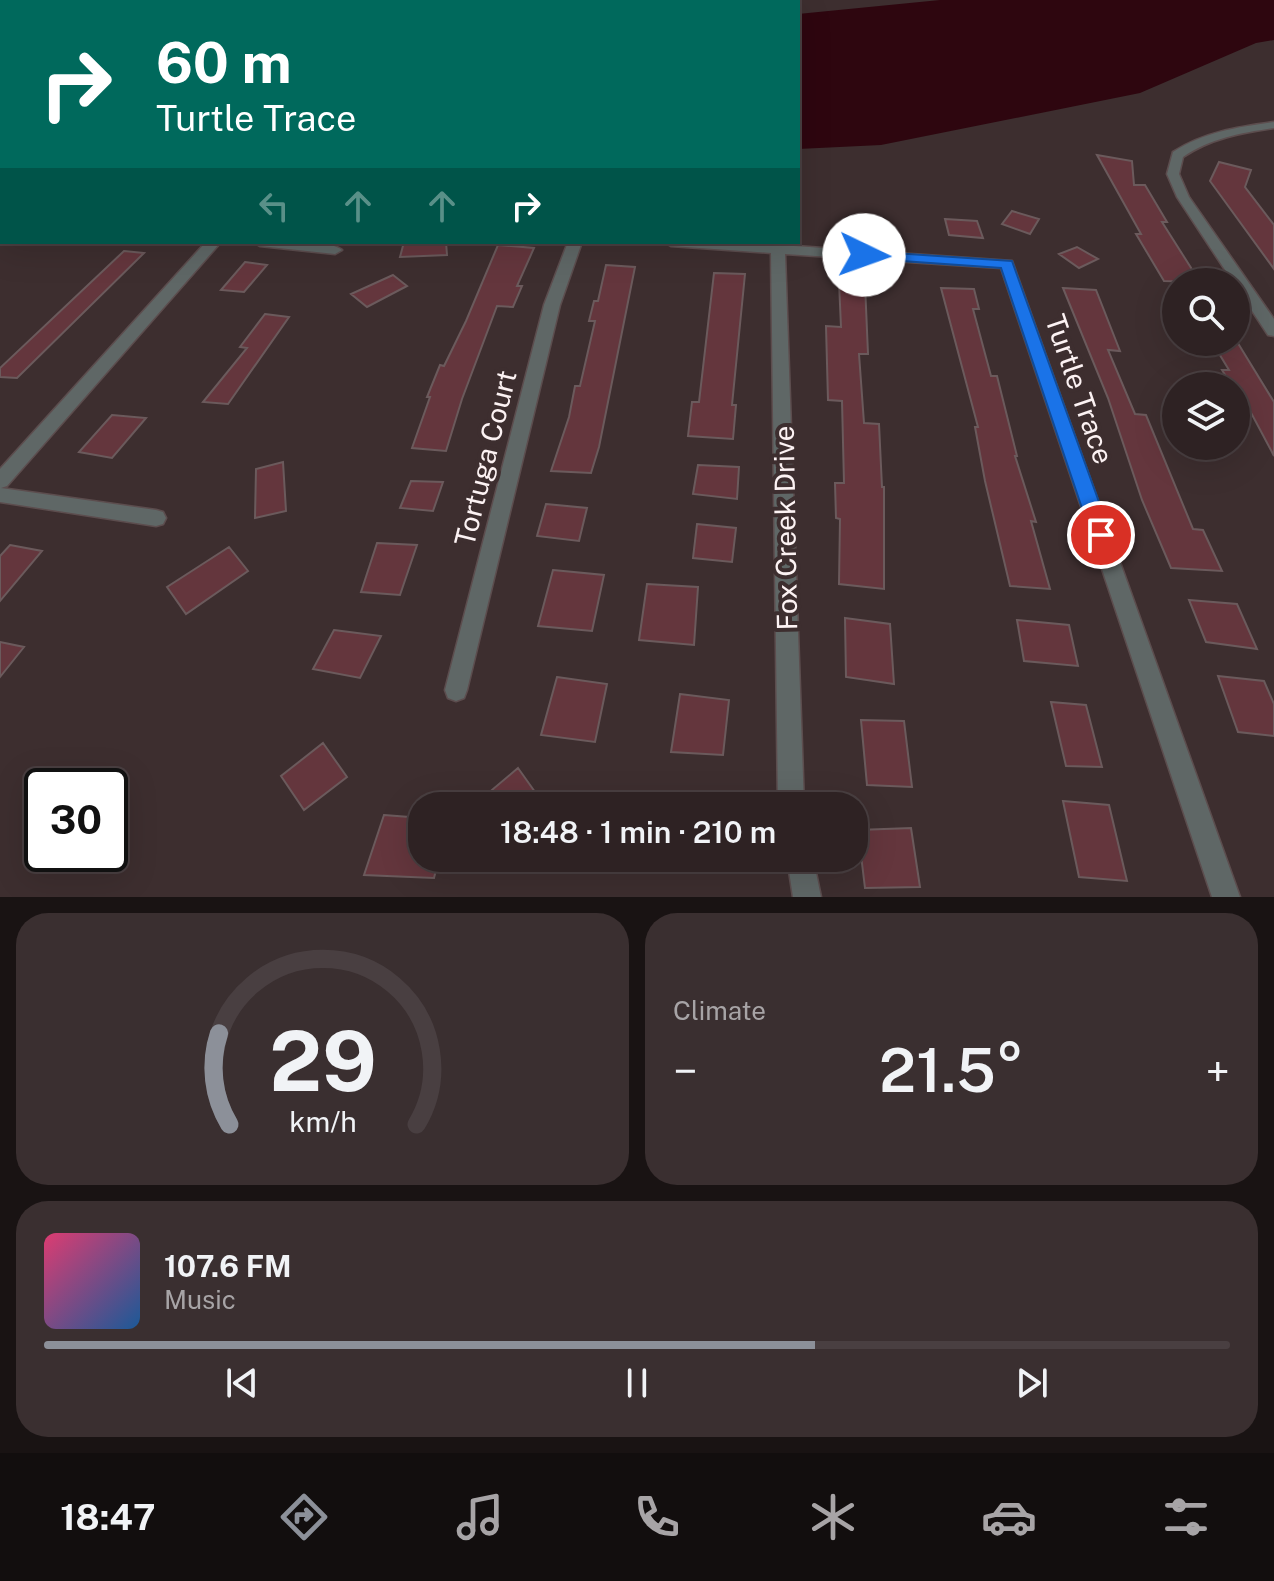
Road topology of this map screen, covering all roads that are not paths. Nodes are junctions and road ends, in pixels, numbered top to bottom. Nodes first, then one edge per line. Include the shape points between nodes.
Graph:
1 (1274, 125) edge
2 (212, 244) edge
3 (279, 244) edge
4 (574, 244) edge
5 (698, 244) edge
6 (335, 250) dead end
7 (778, 250) junction
8 (1274, 331) edge
9 (0, 481) edge
10 (0, 495) edge
11 (156, 518) dead end
12 (456, 690) dead end
13 (791, 792) edge
14 (803, 872) edge
15 (807, 897) edge
16 (1226, 897) edge

1 - 8 street via 1194,142 1177,155 1173,174 1183,197
2 - 9 street
3 - 6 street
4 - 12 street, Tortuga Court via 552,305
5 - 7 street, Turtle Trace
7 - 13 street, Fox Creek Drive
7 - 16 street, Turtle Trace via 1007,264
10 - 11 street
14 - 15 street

